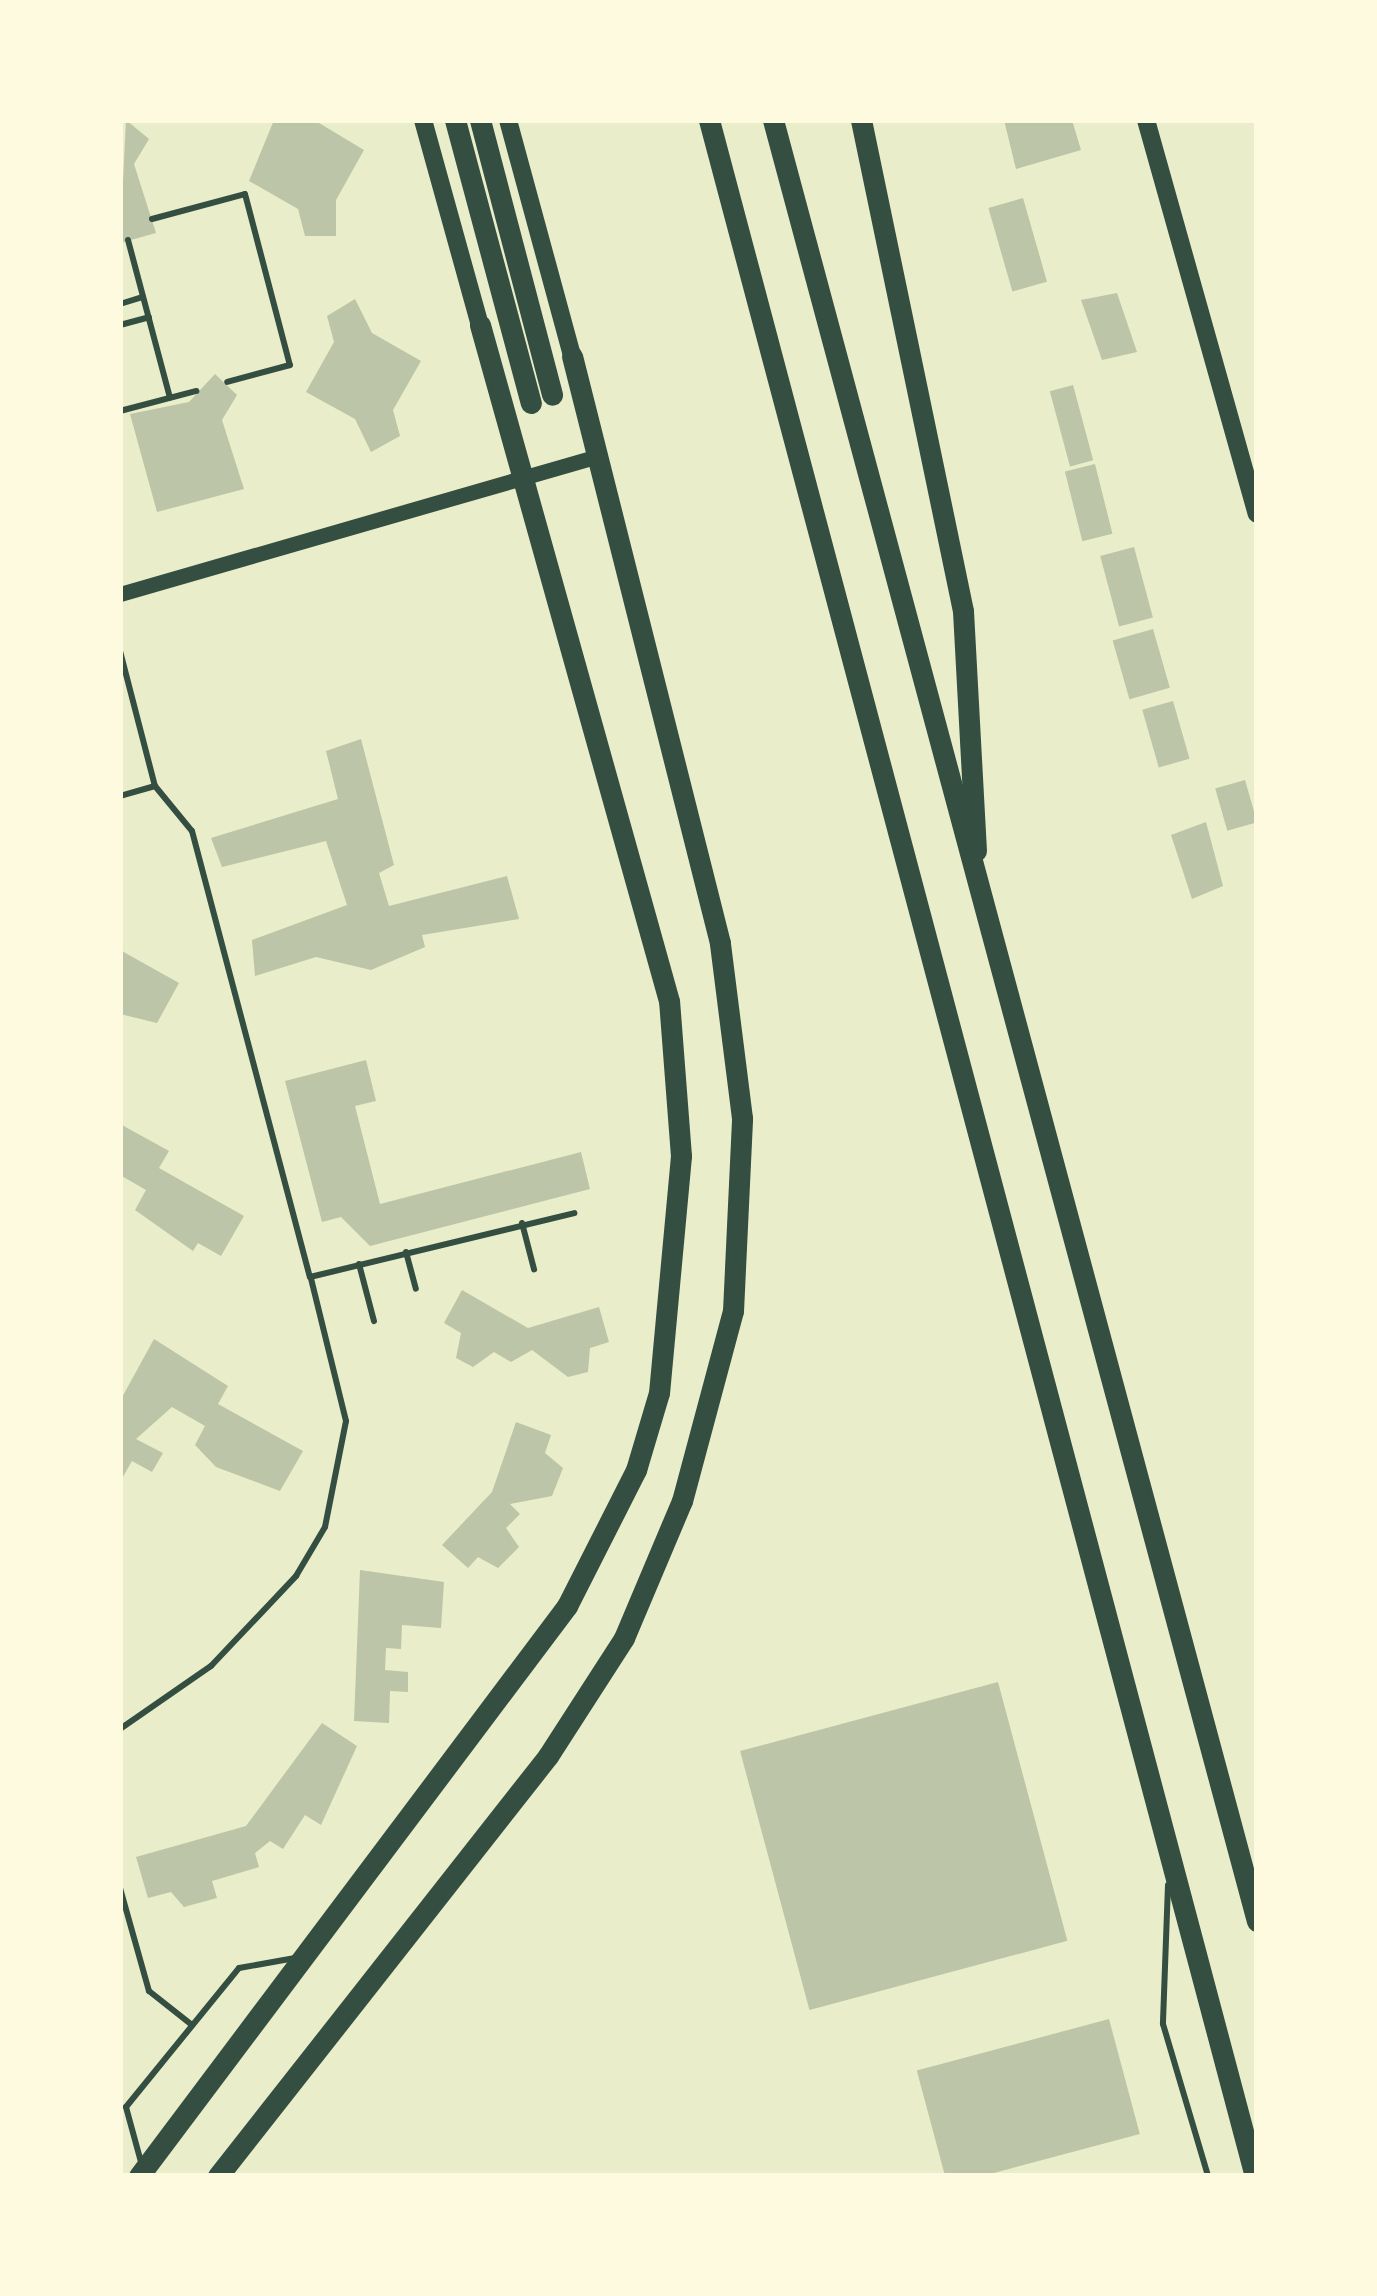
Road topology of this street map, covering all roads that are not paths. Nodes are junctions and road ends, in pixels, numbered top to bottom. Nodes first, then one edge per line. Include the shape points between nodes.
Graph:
1 (423, 120) edge
2 (455, 120) edge
3 (480, 120) edge
4 (508, 120) edge
5 (709, 120) edge
6 (773, 120) edge
7 (860, 120) edge
8 (1146, 120) edge
9 (152, 218) dead end
10 (128, 241) dead end
11 (143, 297) junction
12 (120, 304) edge
13 (149, 317) junction
14 (120, 325) edge
15 (480, 325) joint
16 (572, 356) joint
17 (227, 382) dead end
18 (196, 391) dead end
19 (170, 398) junction
20 (120, 411) edge
21 (596, 457) junction
22 (518, 479) junction
23 (1257, 514) edge
24 (120, 594) edge
25 (120, 651) edge
26 (155, 786) junction
27 (120, 796) edge
28 (978, 894) junction
29 (574, 1213) dead end
30 (522, 1222) junction
31 (406, 1252) junction
32 (359, 1264) junction
33 (534, 1269) dead end
34 (310, 1276) junction
35 (416, 1289) dead end
36 (374, 1322) dead end
37 (120, 1729) edge
38 (1170, 1852) junction
39 (120, 1888) edge
40 (1257, 1921) edge
41 (312, 1954) junction
42 (192, 2025) junction
43 (141, 2173) edge
44 (218, 2176) edge
45 (1208, 2176) edge
46 (1255, 2176) edge

1 - 15 main road
2 - 3 highway via 542,399
4 - 16 main road
5 - 38 highway
6 - 28 highway
7 - 28 highway via 962,611
8 - 23 main road
9 - 17 lane via 244,194 290,365
10 - 11 lane
11 - 12 lane
11 - 13 lane
13 - 14 lane
13 - 19 lane
15 - 22 highway
16 - 21 highway
18 - 19 lane
19 - 20 lane
21 - 22 street
21 - 44 highway via 720,943 742,1118 733,1311 682,1501 624,1638 548,1756
22 - 24 street
22 - 41 highway via 668,1001 681,1156 675,1280 636,1470 567,1606
25 - 26 lane
26 - 27 lane
26 - 34 lane via 192,831
28 - 40 highway
29 - 30 lane
30 - 31 lane
30 - 33 lane
31 - 32 lane
31 - 35 lane
32 - 34 lane
32 - 36 lane
34 - 37 lane via 346,1421 325,1527 296,1576 211,1666
38 - 45 lane via 1163,2024
38 - 46 highway
39 - 42 lane via 148,1991
41 - 42 lane via 239,1968
41 - 43 highway
42 - 43 lane via 126,2107

